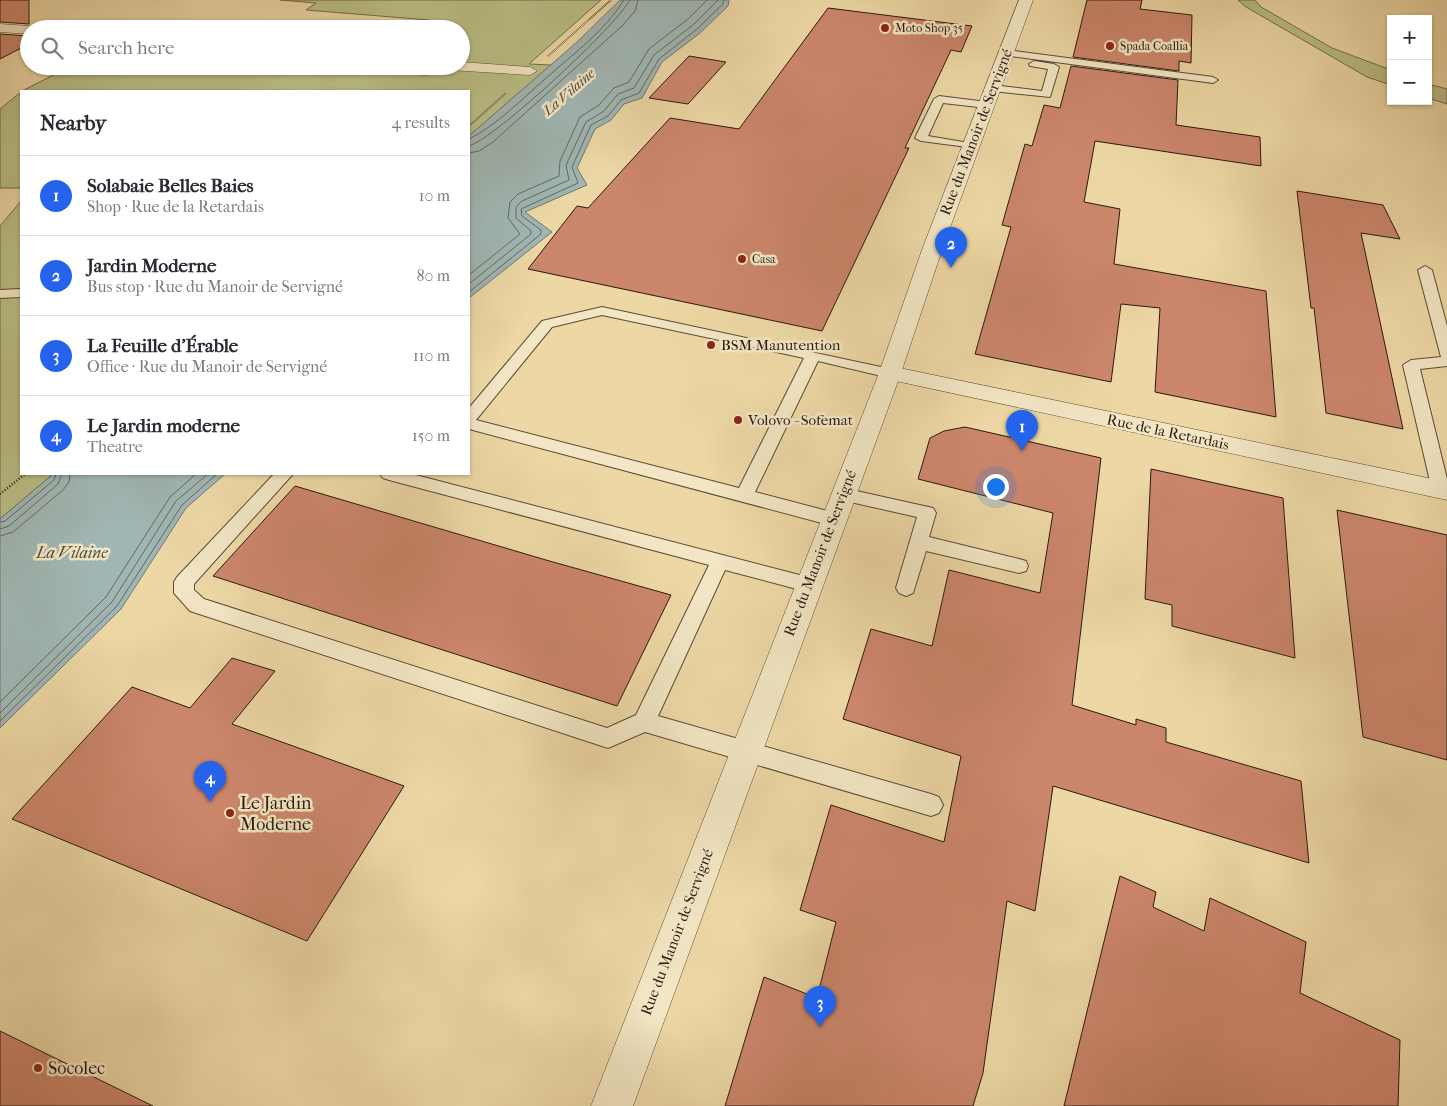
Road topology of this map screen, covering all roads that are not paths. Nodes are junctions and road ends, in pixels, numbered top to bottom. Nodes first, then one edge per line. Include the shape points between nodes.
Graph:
1 (1026, 0) edge
2 (0, 28) edge
3 (20, 29) edge
4 (1005, 57) junction
5 (470, 67) edge
6 (530, 71) road end
7 (1213, 80) dead end
8 (993, 88) junction
9 (987, 105) junction
10 (971, 146) junction
11 (1425, 270) dead end
12 (20, 293) edge
13 (0, 294) edge
14 (1447, 354) edge
15 (813, 355) junction
16 (1447, 361) edge
17 (890, 373) junction
18 (470, 417) edge
19 (470, 424) edge
20 (283, 475) edge
21 (393, 475) edge
22 (1444, 490) edge
23 (744, 496) junction
24 (838, 507) junction
25 (919, 542) junction
26 (720, 561) junction
27 (1019, 566) dead end
28 (808, 584) junction
29 (906, 588) dead end
30 (644, 722) junction
31 (746, 751) junction
32 (931, 805) dead end
33 (612, 1106) edge

1 - 4 street, Rue du Manoir de Servigné
2 - 3 street
4 - 7 lane
4 - 8 street, Rue du Manoir de Servigné
4 - 8 lane via 1054,67 1046,95
5 - 6 street
8 - 9 street, Rue du Manoir de Servigné
9 - 10 street, Rue du Manoir de Servigné
9 - 10 lane via 939,99 921,138
10 - 17 street, Rue du Manoir de Servigné
11 - 14 lane
12 - 13 lane
15 - 17 lane
15 - 18 lane via 602,311 546,324
15 - 23 lane
16 - 22 lane via 1411,364
17 - 22 street, Rue de la Retardais
17 - 24 street, Rue du Manoir de Servigné
19 - 23 lane
20 - 30 lane via 184,582 184,593 197,605 608,738
21 - 26 lane
23 - 24 lane via 807,514
24 - 25 lane via 927,513
24 - 28 street, Rue du Manoir de Servigné
25 - 27 lane
25 - 29 lane
26 - 28 lane
26 - 30 lane
28 - 31 street, Rue du Manoir de Servigné
30 - 31 lane
31 - 32 lane
31 - 33 street, Rue du Manoir de Servigné

